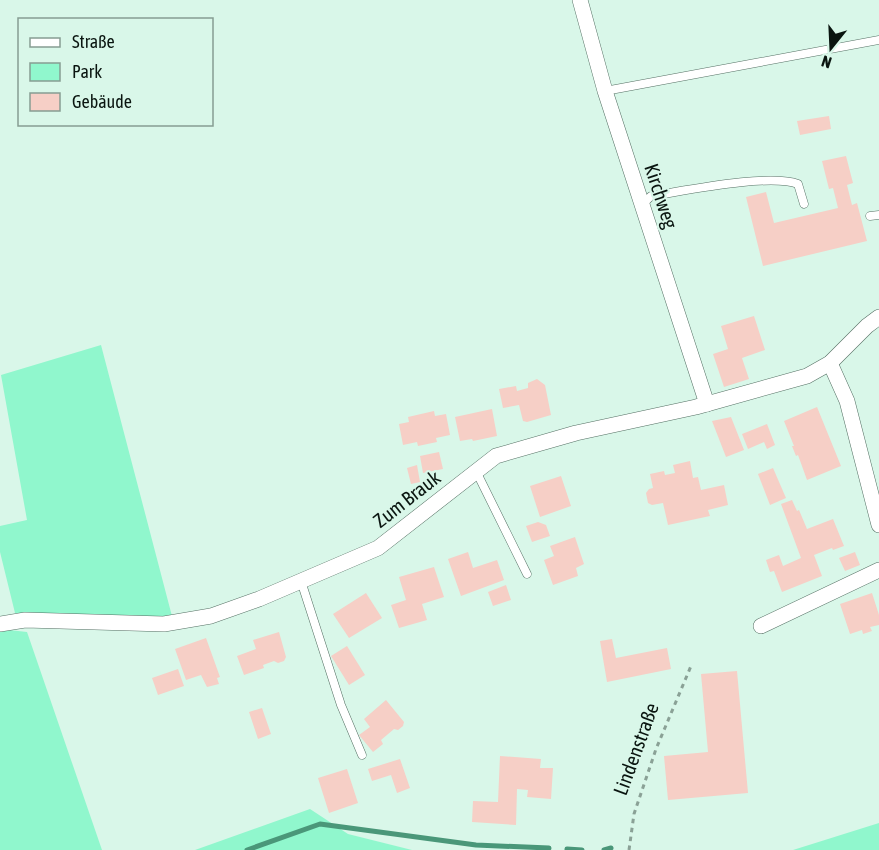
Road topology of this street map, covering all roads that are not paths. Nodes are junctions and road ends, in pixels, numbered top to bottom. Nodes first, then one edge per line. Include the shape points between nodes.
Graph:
1 (580, 0) edge
2 (879, 40) edge
3 (605, 91) junction
4 (804, 204) dead end
5 (642, 205) junction
6 (879, 317) edge
7 (830, 363) junction
8 (707, 404) junction
9 (476, 471) junction
10 (879, 525) edge
11 (879, 570) edge
12 (527, 574) dead end
13 (301, 581) junction
14 (0, 624) edge
15 (761, 626) dead end
16 (362, 755) dead end

1 - 3 street, Kirchweg
2 - 3 lane
3 - 5 street, Kirchweg
4 - 5 lane via 798,184 764,181 651,196
5 - 8 street, Kirchweg
6 - 7 street, Zum Brauk
7 - 8 street, Zum Brauk via 807,376
7 - 10 street via 847,401
8 - 9 street, Zum Brauk via 576,433 496,456
9 - 12 lane
9 - 13 street, Zum Brauk via 378,548
11 - 15 street
13 - 14 street, Zum Brauk via 211,616 164,624 25,620
13 - 16 lane via 341,705

